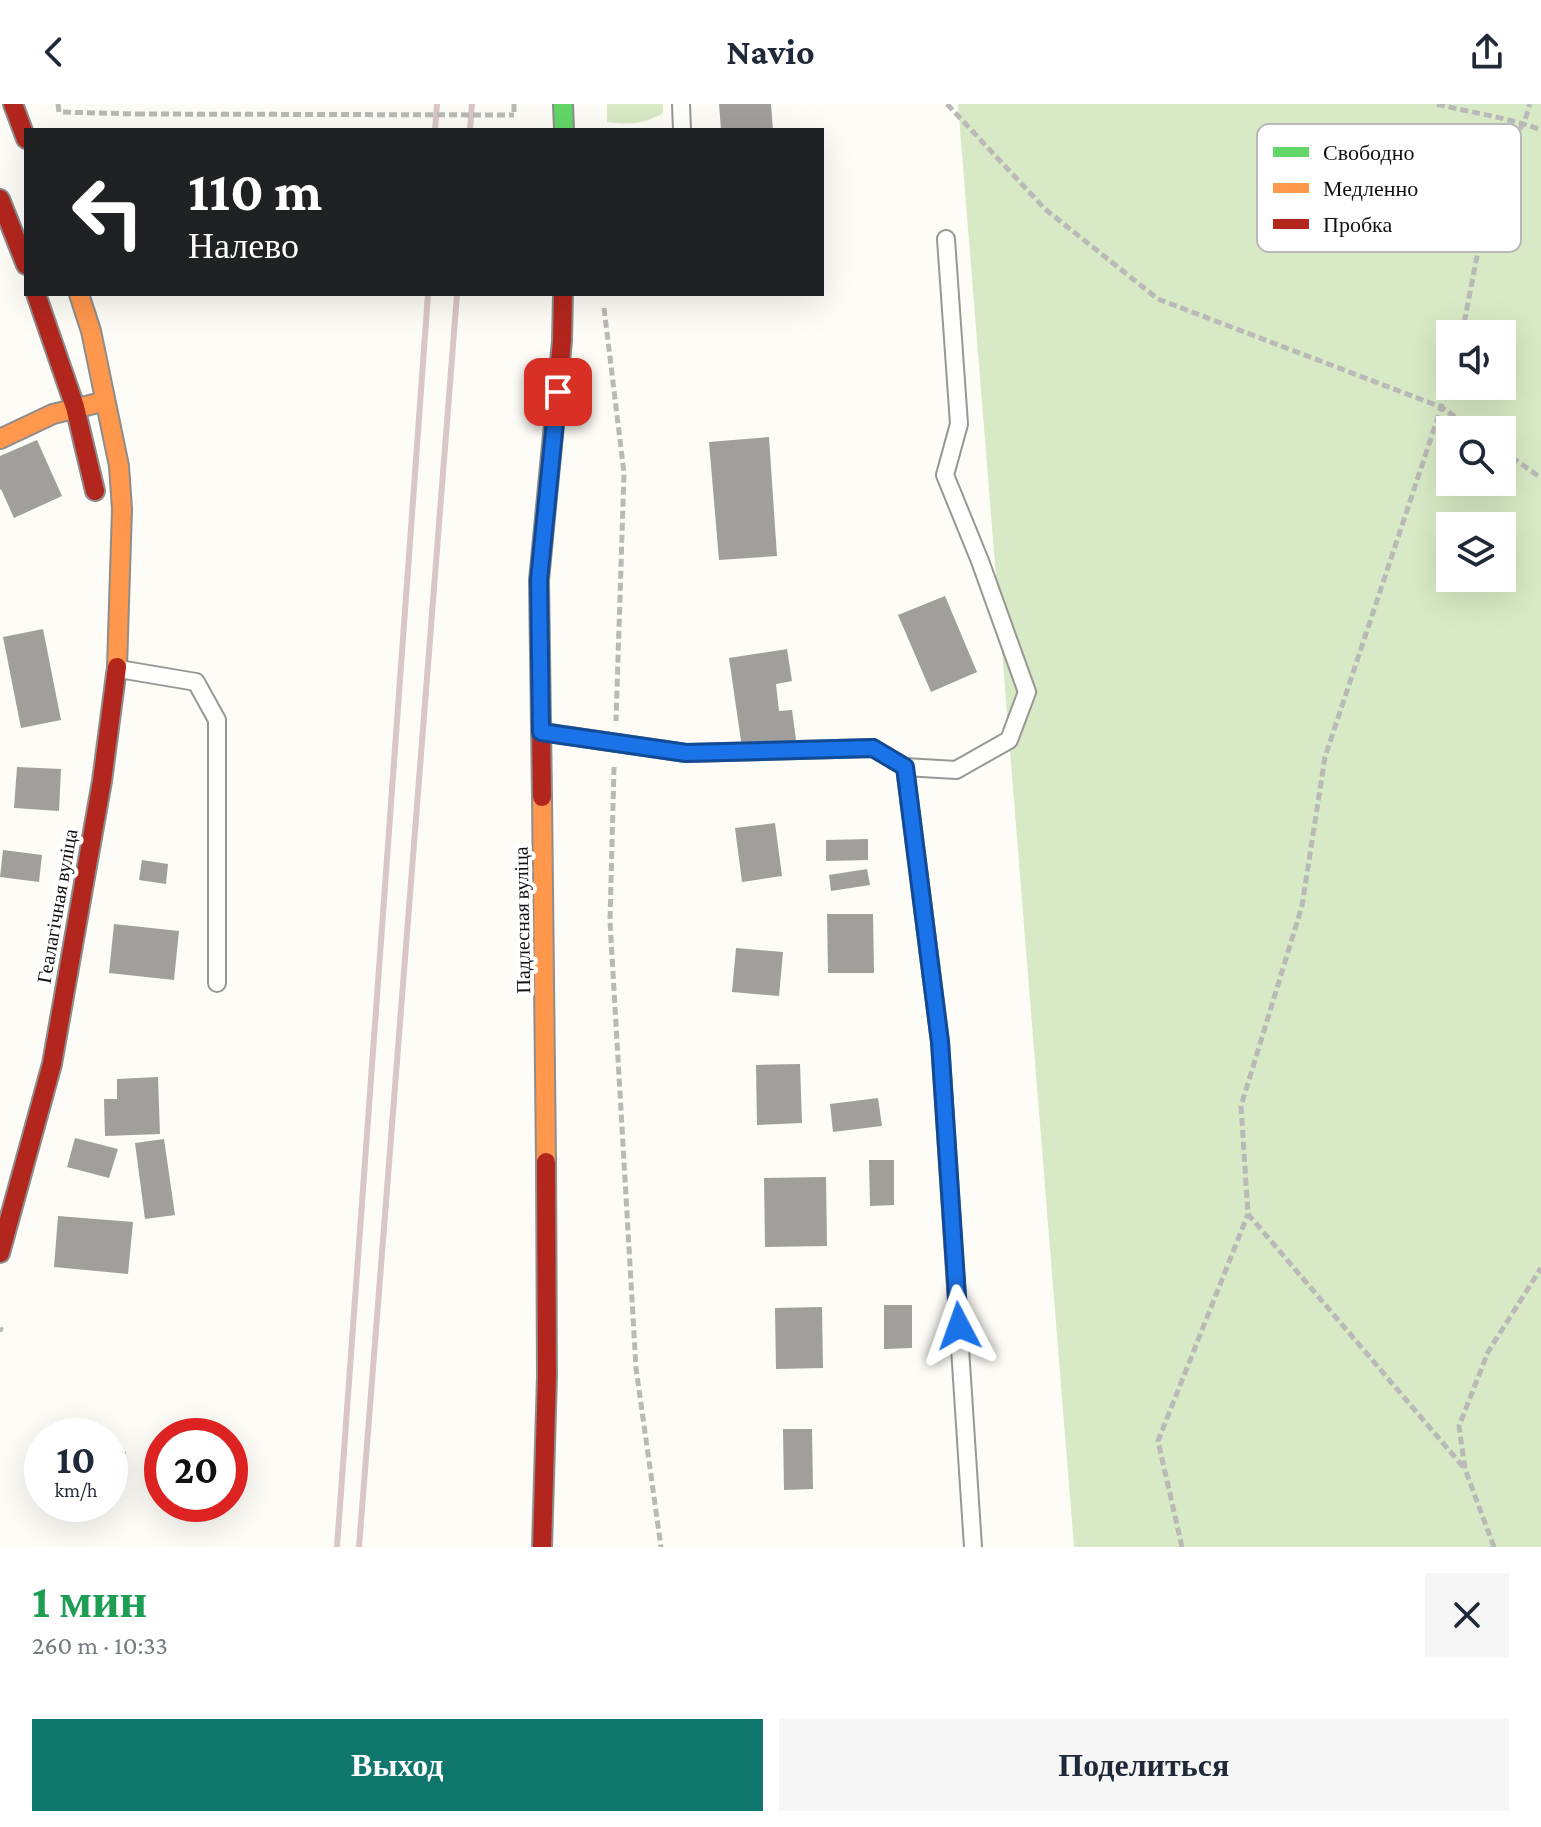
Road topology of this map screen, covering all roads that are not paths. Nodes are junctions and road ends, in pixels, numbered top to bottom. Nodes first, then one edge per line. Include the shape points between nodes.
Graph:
1 (13, 104) edge
2 (563, 104) edge
3 (681, 104) edge
4 (564, 128) edge
5 (682, 128) edge
6 (24, 134) edge
7 (0, 199) edge
8 (946, 239) dead end
9 (24, 260) edge
10 (37, 296) edge
11 (80, 296) edge
12 (563, 296) edge
13 (107, 401) junction
14 (75, 407) junction
15 (0, 439) edge
16 (120, 561) junction
17 (117, 669) junction
18 (541, 732) junction
19 (905, 767) junction
20 (217, 983) dead end
21 (0, 1253) edge
22 (542, 1547) edge
23 (973, 1547) edge

1 - 6 street
2 - 4 street
3 - 5 lane
7 - 9 street
8 - 19 lane via 959,424 945,475 1027,692 1009,740 956,770
10 - 14 street, Геалагічная вуліца
11 - 13 street, Геалагічная вуліца
12 - 18 street, Падлесная вуліца via 539,580
13 - 14 street
13 - 16 street, Геалагічная вуліца via 119,466
14 - 15 street
14 - 16 street, Геалагічная вуліца via 102,517
16 - 17 street, Геалагічная вуліца
17 - 20 lane via 196,682 217,720
17 - 21 street, Геалагічная вуліца via 52,1064
18 - 19 lane via 686,753 873,748
18 - 22 street, Падлесная вуліца via 547,1361
19 - 23 lane via 940,1042

